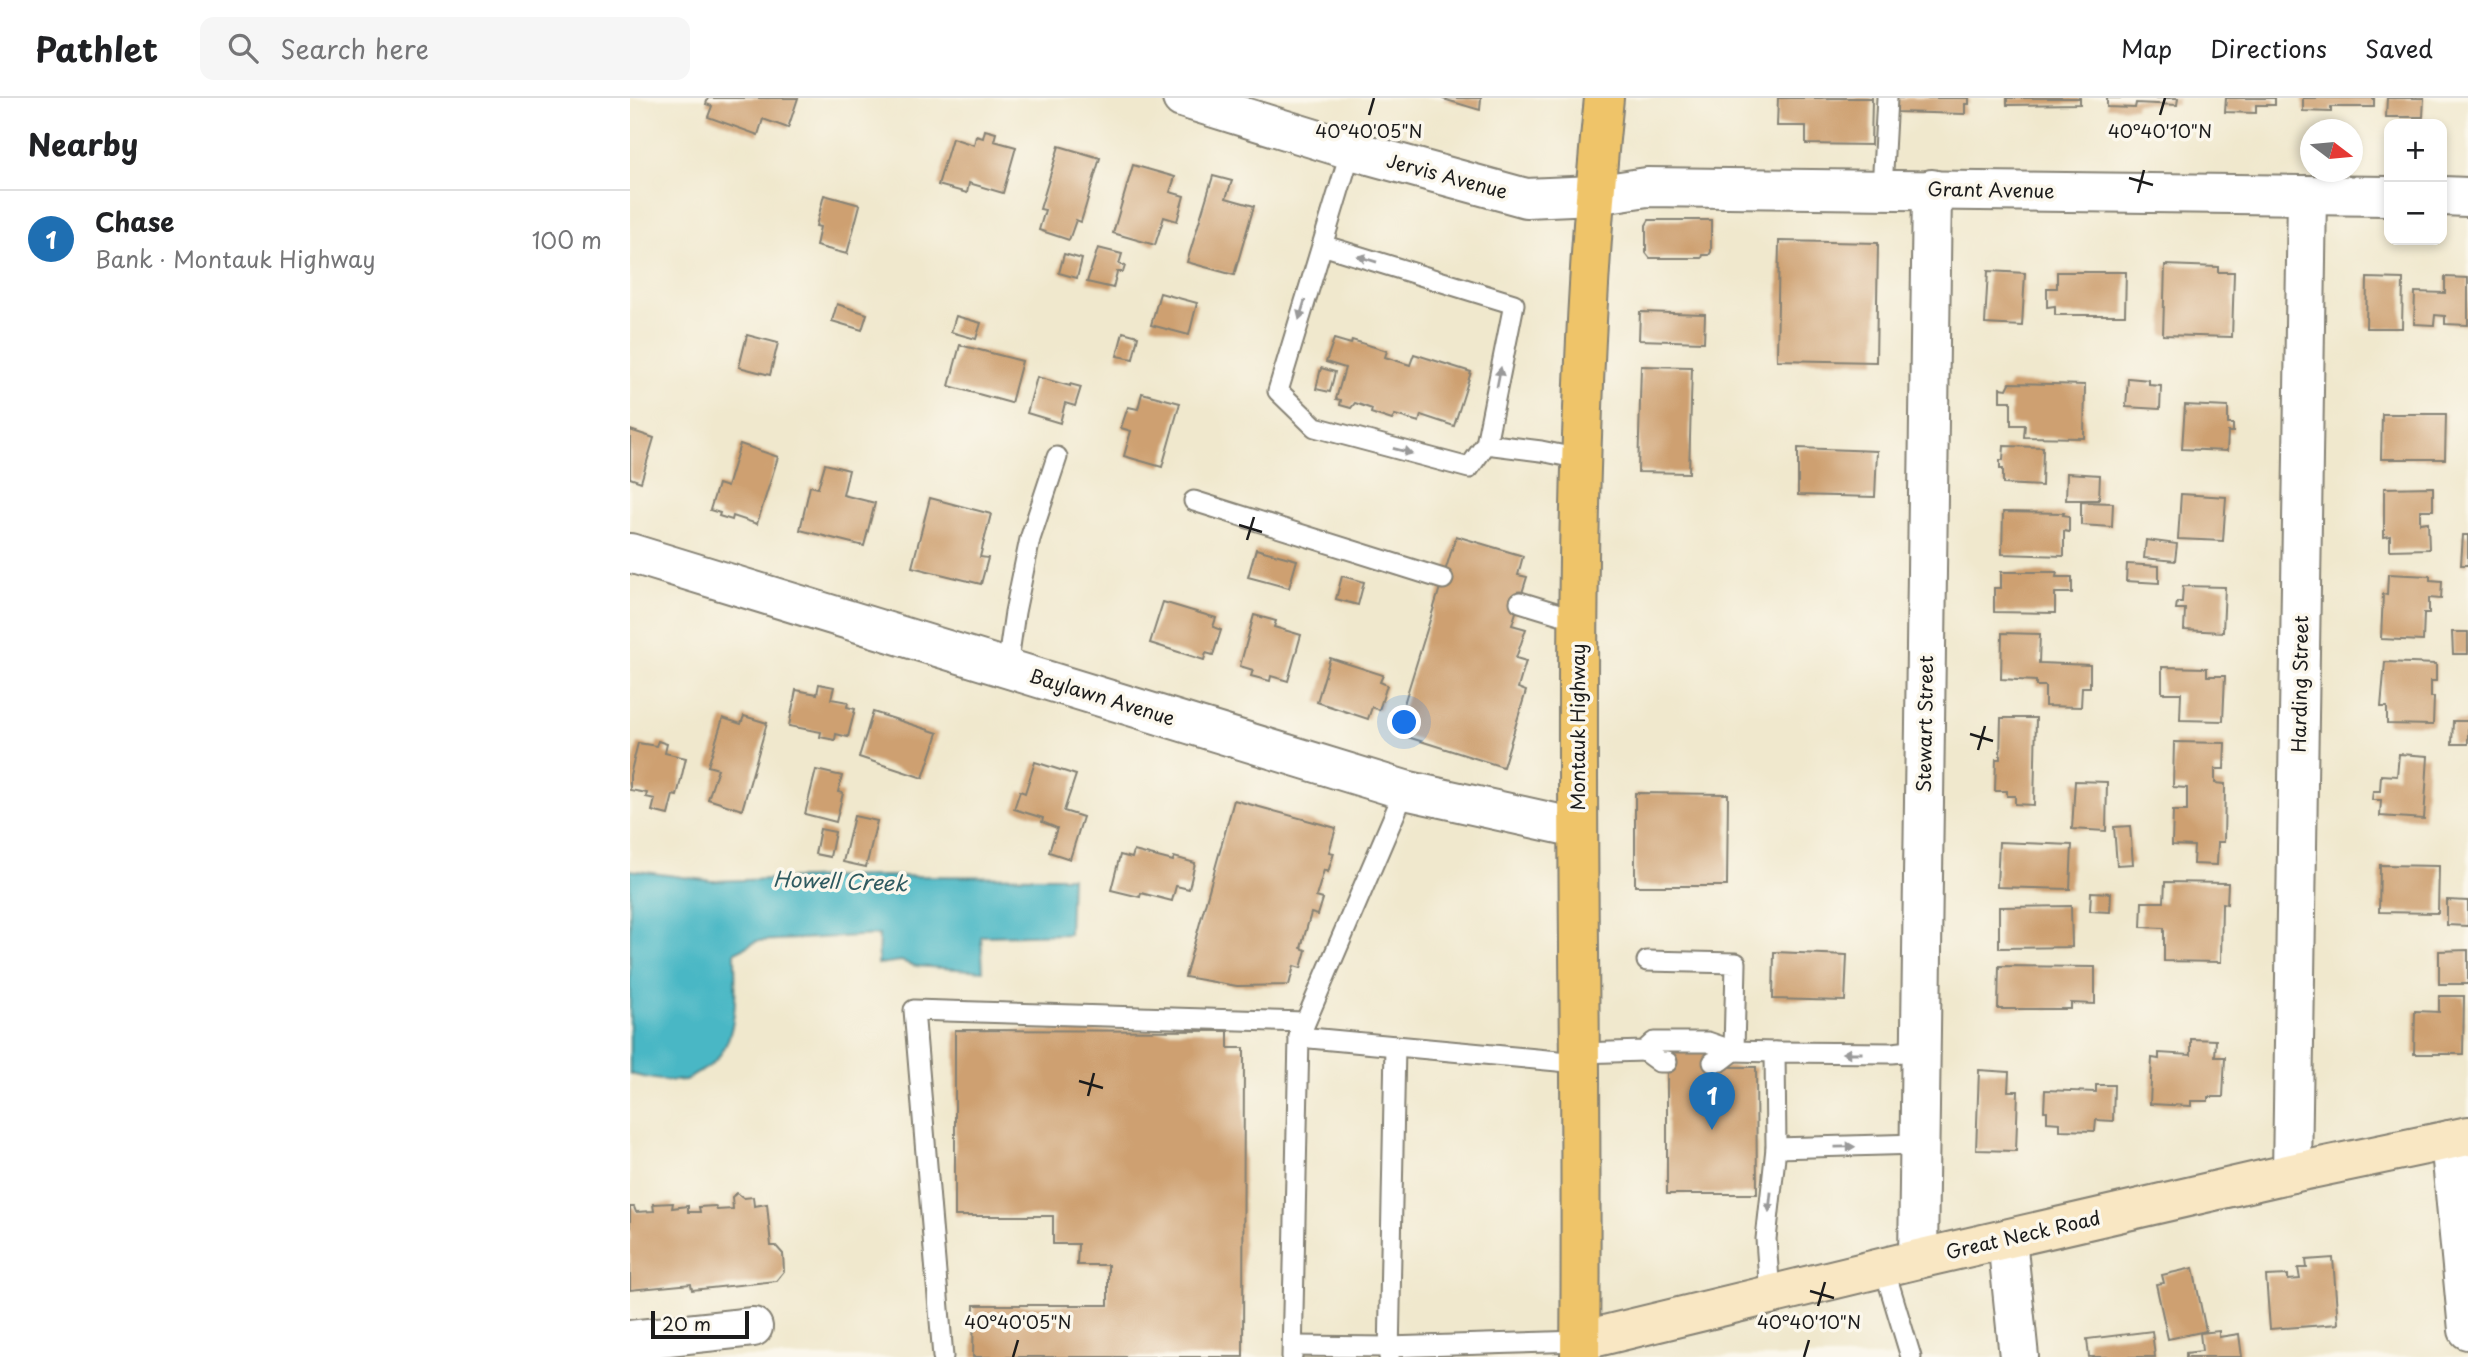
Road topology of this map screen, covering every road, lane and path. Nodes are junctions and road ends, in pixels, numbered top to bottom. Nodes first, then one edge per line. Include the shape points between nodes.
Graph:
1 (1182, 98) edge
2 (1604, 98) edge
3 (1887, 98) edge
4 (1352, 150) junction
5 (1882, 189) junction
6 (1932, 189) junction
7 (1594, 195) junction
8 (2307, 195) junction
9 (2384, 196) edge
10 (2447, 196) edge
11 (2468, 197) edge
12 (1322, 245) junction
13 (1486, 444) junction
14 (1057, 457) dead end
15 (1580, 459) junction
16 (1194, 501) dead end
17 (630, 553) edge
18 (1443, 579) dead end
19 (1520, 602) dead end
20 (1579, 620) junction
21 (1007, 668) junction
22 (1405, 790) junction
23 (1577, 828) junction
24 (1647, 961) dead end
25 (1302, 1029) junction
26 (1395, 1046) junction
27 (1921, 1050) junction
28 (1644, 1051) junction
29 (1734, 1051) junction
30 (1775, 1052) junction
31 (1579, 1058) junction
32 (1667, 1062) dead end
33 (1713, 1062) dead end
34 (2459, 1138) edge
35 (1919, 1144) junction
36 (1776, 1148) junction
37 (2292, 1173) junction
38 (2007, 1239) junction
39 (1901, 1263) junction
40 (1770, 1295) junction
41 (753, 1327) dead end
42 (2468, 1330) edge
43 (630, 1340) edge
44 (1580, 1349) edge
45 (1292, 1352) edge
46 (1389, 1352) edge
47 (943, 1357) edge
48 (1911, 1357) edge
49 (2019, 1357) edge

1 - 4 street, Jervis Avenue
2 - 7 main road, Montauk Highway
3 - 5 lane
4 - 7 street, Jervis Avenue via 1525,198
4 - 12 lane
5 - 6 street, Grant Avenue
5 - 7 street, Grant Avenue via 1639,187
6 - 8 street, Grant Avenue
6 - 27 street, Stewart Street
7 - 15 main road, Montauk Highway
8 - 9 street, Grant Avenue
8 - 37 street, Harding Street
10 - 11 street
13 -> 12 lane via 1514,304
12 -> 13 lane via 1278,391 1315,427 1469,468
13 - 15 lane
14 - 21 lane via 1030,539
15 - 20 main road, Montauk Highway
16 - 18 lane
17 - 21 street, Baylawn Avenue
19 - 20 lane
20 - 23 main road, Montauk Highway
21 - 22 street, Baylawn Avenue
22 - 23 street, Baylawn Avenue
22 - 25 lane
23 - 31 main road, Montauk Highway
24 - 29 lane via 1736,963
25 - 26 lane
25 - 45 lane
25 - 47 lane via 914,1010
26 - 31 lane
26 - 46 lane
27 -> 30 lane
27 - 35 street, Stewart Street
28 - 29 lane via 1654,1042 1708,1042
28 - 31 lane
28 - 32 lane
29 - 30 lane
29 - 33 lane
30 - 36 lane
31 - 44 main road, Montauk Highway
34 - 37 main road, Great Neck Road
34 - 42 street
36 -> 35 lane
35 - 39 street, Stewart Street
36 -> 40 lane via 1766,1239
37 - 38 main road, Great Neck Road
38 - 39 main road, Great Neck Road
38 - 49 street
39 - 40 main road, Great Neck Road
39 - 48 lane
40 - 44 main road, Great Neck Road
41 - 43 street
44 - 46 lane
45 - 46 lane

